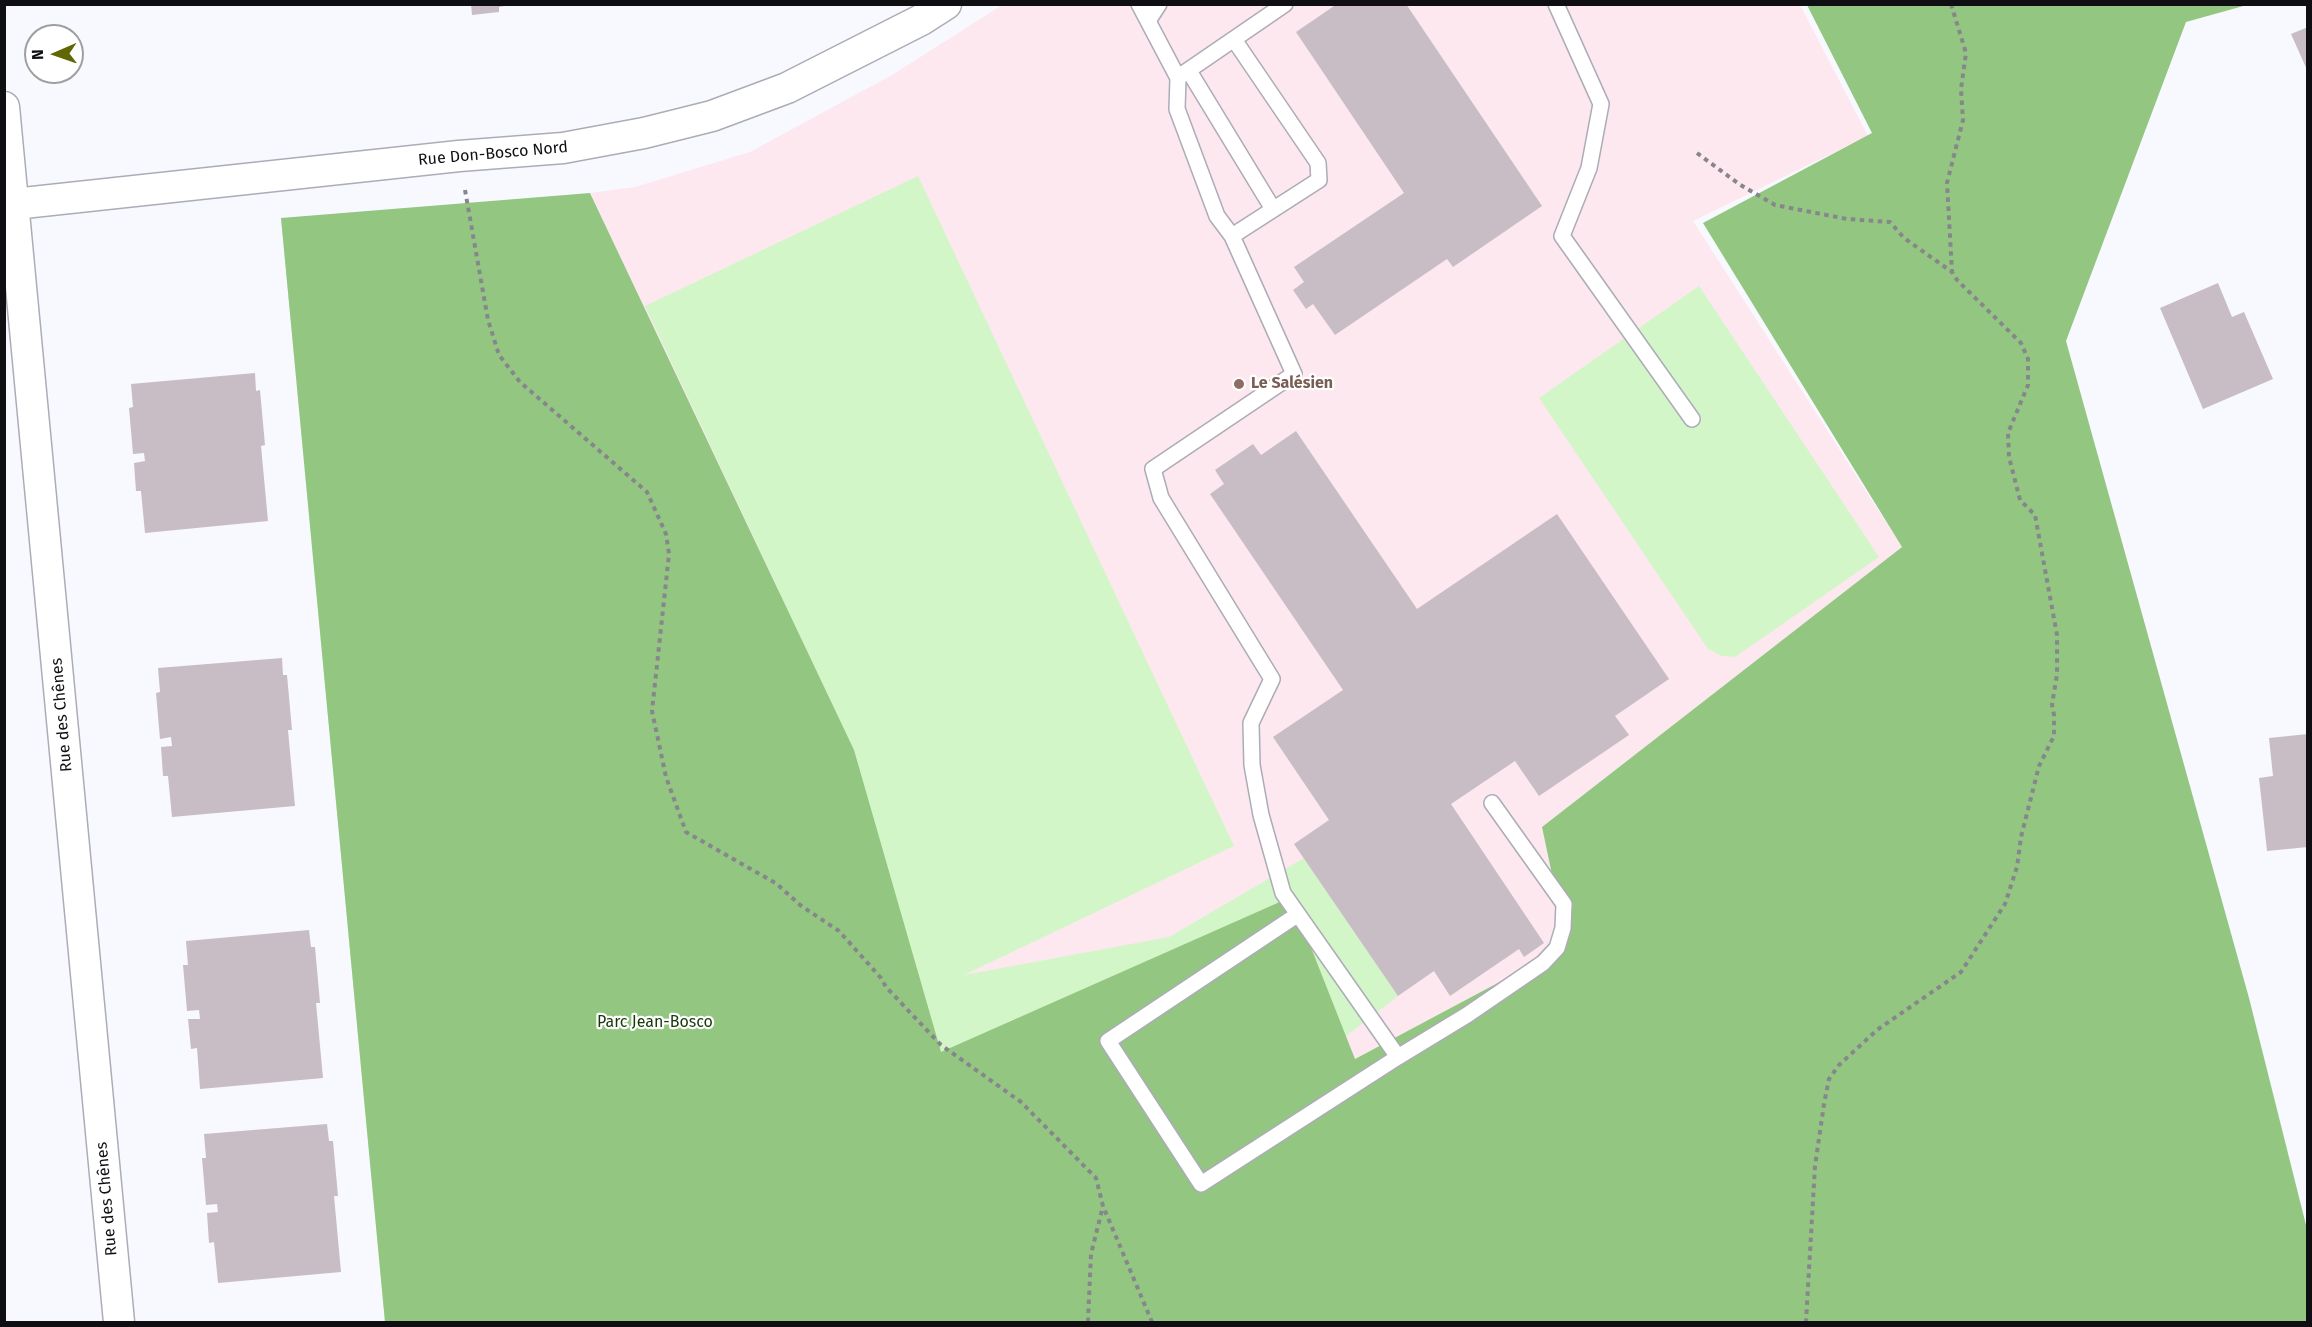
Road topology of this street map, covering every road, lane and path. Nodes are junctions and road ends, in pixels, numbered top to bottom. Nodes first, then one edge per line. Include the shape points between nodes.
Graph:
1 (945, 4) edge
2 (1139, 4) edge
3 (1159, 4) edge
4 (1285, 4) edge
5 (1556, 4) edge
6 (1951, 4) edge
7 (1148, 21) junction
8 (1235, 41) junction
9 (1183, 74) junction
10 (4, 107) edge
11 (1697, 153) dead end
12 (459, 156) junction
13 (14, 204) junction
14 (1273, 209) junction
15 (1232, 236) junction
16 (1952, 273) junction
17 (1692, 419) dead end
18 (1492, 803) dead end
19 (1297, 915) junction
20 (1398, 1057) junction
21 (1103, 1206) junction
22 (119, 1323) edge
23 (1088, 1323) edge
24 (1152, 1323) edge
25 (1806, 1323) edge

1 - 12 street, Rue Don-Bosco Nord via 787,88 712,116 563,148
2 - 7 lane
3 - 7 lane
4 - 8 lane
5 - 17 lane via 1601,104 1589,168 1562,236
6 - 16 path via 1966,52 1960,88 1963,120 1947,183
7 - 9 lane
8 - 9 lane
8 - 14 lane via 1318,163 1319,180
9 - 14 lane
9 - 15 lane via 1177,109 1217,216
10 - 13 street, Rue des Chênes
11 - 16 path via 1775,205 1847,219 1890,222 1904,238
12 - 13 street, Rue Don-Bosco Nord
12 - 21 path via 488,320 499,355 520,382 647,492 666,534 669,554 652,711 666,777 686,832 777,884 839,931 941,1045 1021,1102 1096,1178
13 - 22 street, Rue des Chênes
14 - 15 lane
15 - 19 lane via 1294,374 1154,469 1161,498 1272,679 1251,723 1252,765 1261,815 1283,893
16 - 25 path via 2021,343 2028,359 2028,385 2008,433 2008,457 2020,500 2035,515 2057,635 2054,736 2039,766 2005,904 1960,972 1877,1030 1829,1078 1815,1166
18 - 20 lane via 1564,904 1557,948 1534,970
19 - 20 lane
19 - 20 lane via 1108,1041 1201,1184
21 - 23 path via 1091,1254
21 - 24 path

